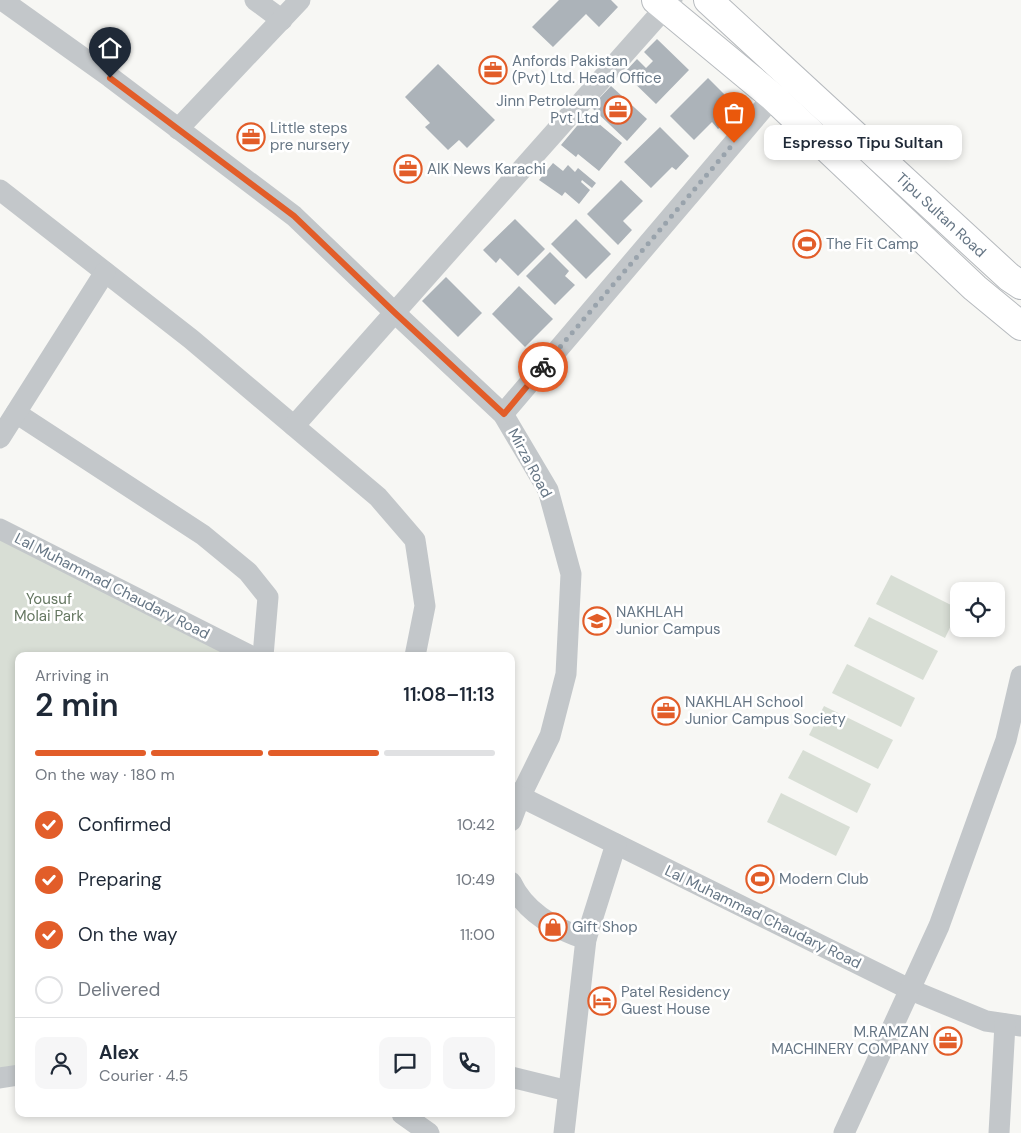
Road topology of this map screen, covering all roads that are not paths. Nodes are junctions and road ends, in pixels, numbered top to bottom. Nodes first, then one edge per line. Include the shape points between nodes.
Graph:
1 (2, 0) edge
2 (255, 0) edge
3 (300, 0) edge
4 (708, 0) edge
5 (664, 3) edge
6 (282, 20) junction
7 (773, 97) junction
8 (178, 129) junction
9 (0, 190) edge
10 (105, 272) junction
11 (1021, 285) edge
12 (394, 312) junction
13 (1021, 326) edge
14 (16, 413) junction
15 (504, 414) junction
16 (294, 426) junction
17 (0, 438) edge
18 (0, 529) edge
19 (243, 652) edge
20 (263, 652) edge
21 (416, 652) edge
22 (1021, 676) edge
23 (1013, 742) edge
24 (516, 795) edge
25 (616, 844) junction
26 (515, 890) edge
27 (586, 939) junction
28 (911, 990) junction
29 (1013, 1025) edge
30 (15, 1076) edge
31 (0, 1078) edge
32 (515, 1078) edge
33 (568, 1091) junction
34 (406, 1117) edge
35 (429, 1133) edge
36 (564, 1133) edge
37 (844, 1133) edge
38 (999, 1133) edge

1 - 8 street, Mirza Road
2 - 6 street
3 - 6 street
4 - 11 main road, Tipu Sultan Road
5 - 7 main road, Tipu Sultan Road
5 - 12 street
6 - 8 street
7 - 13 main road, Tipu Sultan Road via 975,288
7 - 15 street
8 - 12 street, Mirza Road via 294,216
9 - 10 street
10 - 14 street
10 - 16 street
12 - 15 street, Mirza Road
12 - 16 street
14 - 17 street
14 - 20 street via 203,535 248,572 268,598
15 - 24 street, Mirza Road via 548,490 571,574 566,674 550,736
16 - 21 street via 378,497 415,540 425,606
18 - 19 street, Lal Muhammad Chaudary Road
22 - 23 street
23 - 28 street
24 - 25 street, Lal Muhammad Chaudary Road
25 - 27 street
25 - 28 street, Lal Muhammad Chaudary Road
26 - 27 street via 536,914 566,933
27 - 33 street
28 - 29 street, Lal Muhammad Chaudary Road via 986,1021
28 - 37 street
29 - 38 street
30 - 31 street
32 - 33 street
33 - 36 street
34 - 35 street

